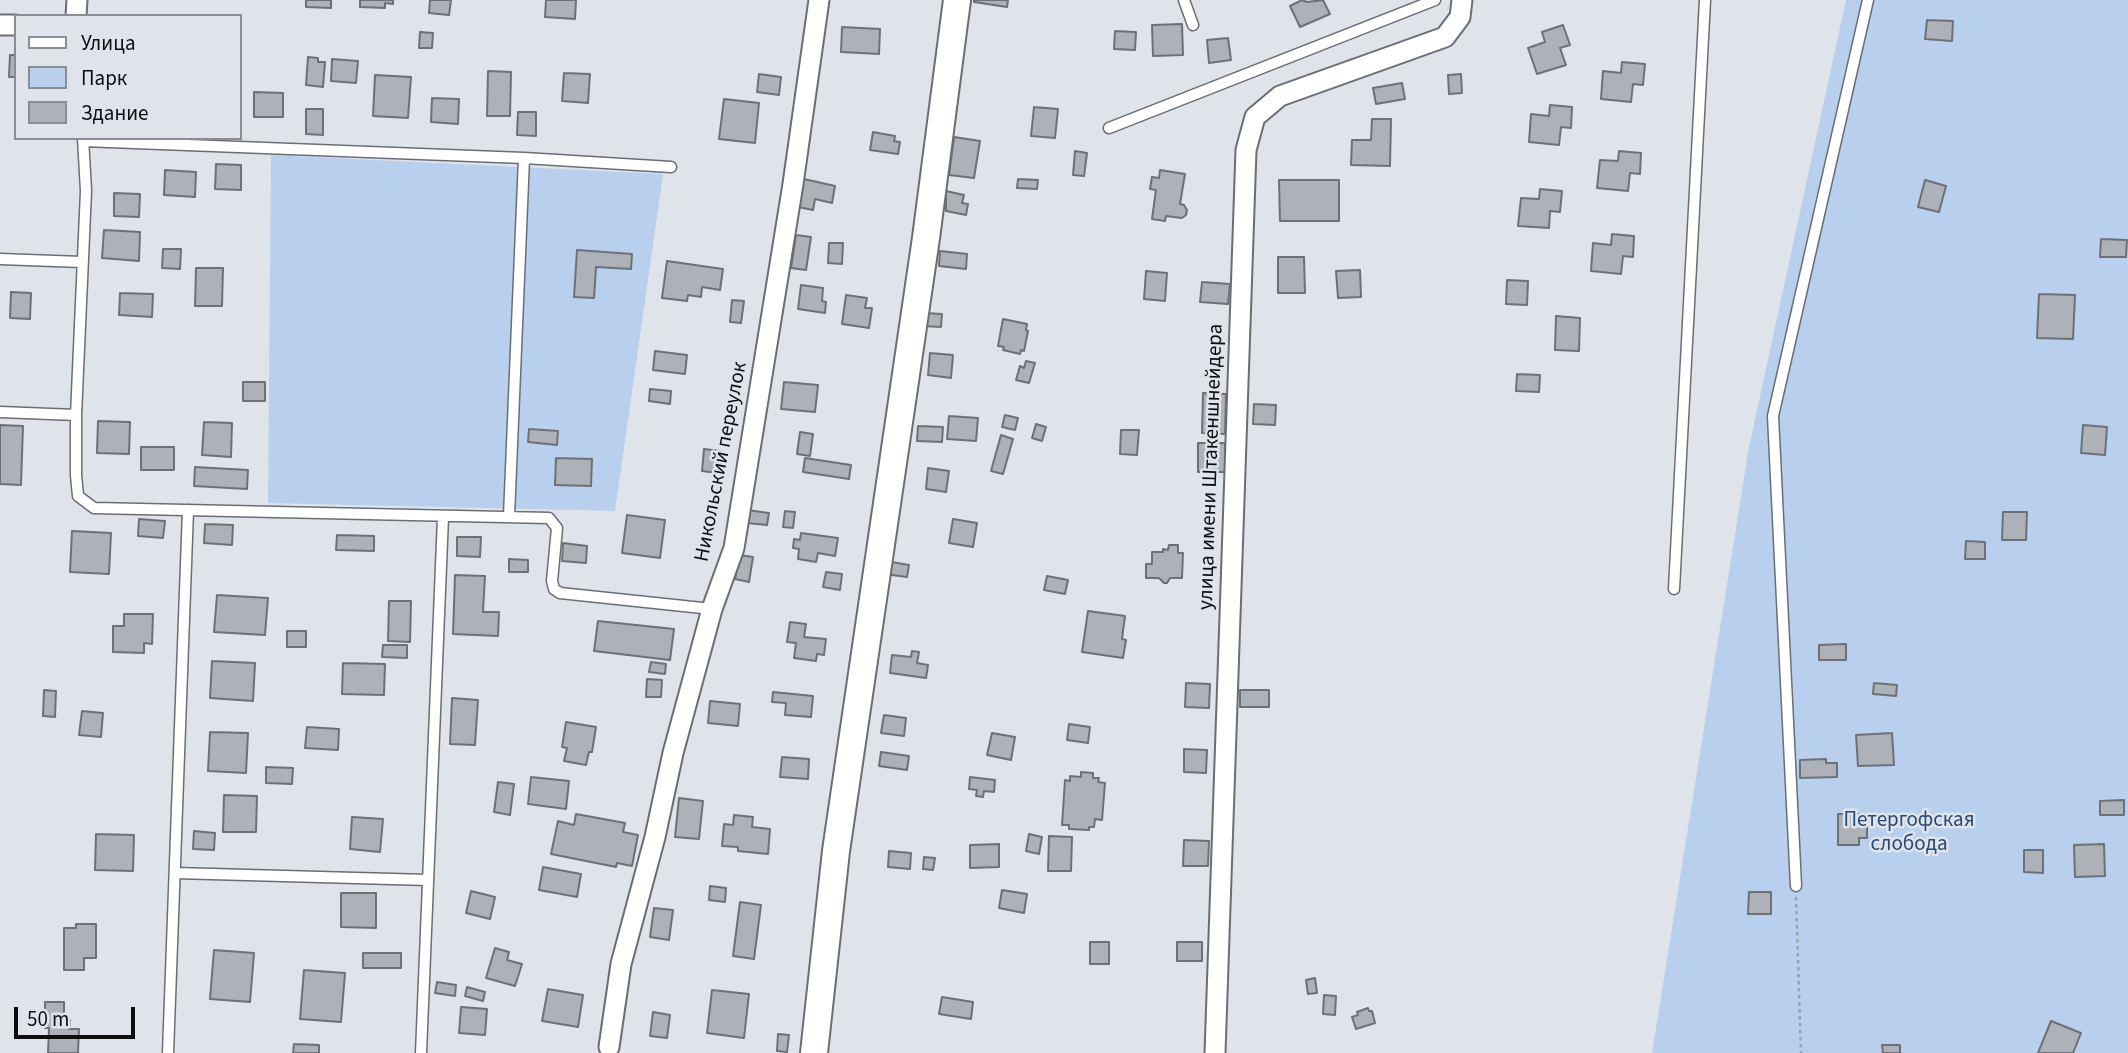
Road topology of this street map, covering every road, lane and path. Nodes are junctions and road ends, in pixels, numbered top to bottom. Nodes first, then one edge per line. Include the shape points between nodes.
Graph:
1 (819, 0) edge
2 (957, 0) edge
3 (1184, 0) edge
4 (1435, 0) edge
5 (1705, 0) edge
6 (1868, 0) edge
7 (1461, 8) edge
8 (1193, 25) dead end
9 (1109, 128) dead end
10 (83, 140) edge
11 (106, 140) edge
12 (524, 158) junction
13 (671, 167) dead end
14 (0, 259) edge
15 (82, 262) junction
16 (0, 412) edge
17 (76, 415) junction
18 (188, 510) junction
19 (509, 516) junction
20 (443, 517) junction
21 (1674, 589) dead end
22 (712, 609) junction
23 (175, 873) junction
24 (428, 880) junction
25 (1796, 886) joint
26 (609, 1047) dead end
27 (168, 1053) edge
28 (421, 1053) edge
29 (814, 1053) edge
30 (1215, 1053) edge
31 (1801, 1053) edge

1 - 22 street, Никольский переулок via 734,548
2 - 29 street via 836,851
3 - 8 lane
4 - 9 lane
5 - 21 lane
6 - 25 lane via 1773,416
7 - 30 street, улица имени Штакеншнейдера via 1445,37 1280,96 1255,117 1246,150
10 - 15 lane
11 - 12 lane
12 - 13 lane
12 - 19 lane
14 - 15 lane
15 - 17 lane
16 - 17 lane
17 - 18 lane via 78,496 94,508
18 - 20 lane
18 - 23 lane
19 - 20 lane
19 - 22 lane via 549,518 557,528 552,581 560,593
20 - 24 lane
22 - 26 street, Никольский переулок via 621,964
23 - 24 lane
23 - 27 lane
24 - 28 lane
25 - 31 path

